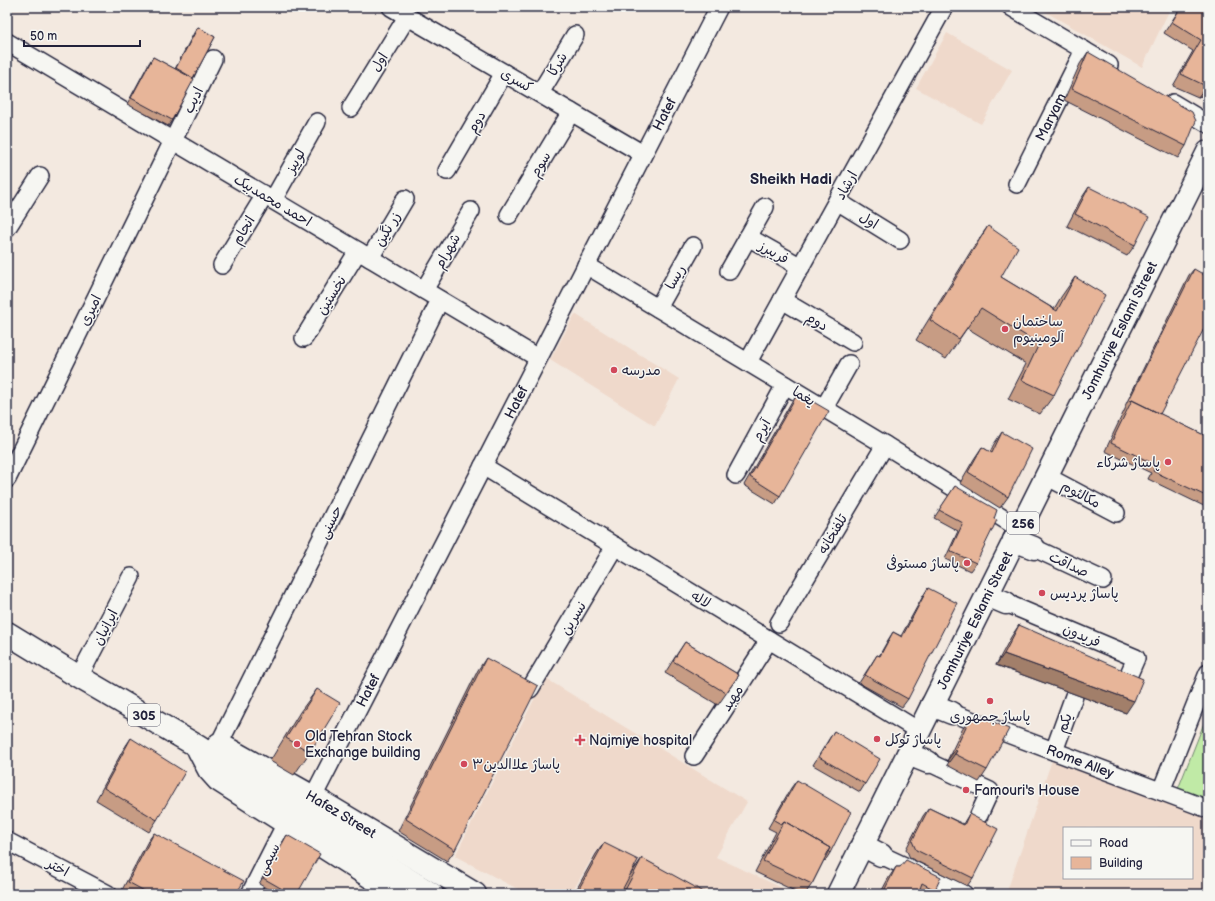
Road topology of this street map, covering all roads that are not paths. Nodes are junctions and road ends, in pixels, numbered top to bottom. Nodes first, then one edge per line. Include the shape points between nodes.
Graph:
1 (391, 7) edge
2 (719, 7) edge
3 (944, 7) edge
4 (1011, 7) edge
5 (407, 16) junction
6 (575, 35) dead end
7 (7, 42) edge
8 (1084, 50) junction
9 (213, 59) dead end
10 (504, 73) junction
11 (1123, 73) edge
12 (540, 93) junction
13 (1162, 96) edge
14 (351, 108) dead end
15 (571, 112) junction
16 (317, 122) dead end
17 (1208, 124) edge
18 (173, 140) junction
19 (1208, 152) edge
20 (643, 154) junction
21 (447, 171) dead end
22 (40, 176) dead end
23 (1017, 184) dead end
24 (269, 198) junction
25 (405, 199) dead end
26 (837, 201) junction
27 (765, 206) dead end
28 (471, 211) dead end
29 (509, 215) dead end
30 (7, 228) edge
31 (748, 237) junction
32 (900, 240) dead end
33 (693, 246) dead end
34 (364, 255) junction
35 (586, 264) junction
36 (222, 265) dead end
37 (801, 267) junction
38 (729, 270) dead end
39 (424, 290) junction
40 (440, 300) junction
41 (782, 300) junction
42 (658, 308) junction
43 (304, 338) dead end
44 (853, 342) dead end
45 (538, 358) junction
46 (748, 362) junction
47 (849, 364) dead end
48 (785, 385) junction
49 (824, 408) junction
50 (885, 445) junction
51 (483, 466) junction
52 (736, 475) dead end
53 (1046, 476) junction
54 (7, 480) edge
55 (1116, 513) dead end
56 (1023, 539) junction
57 (615, 546) junction
58 (131, 577) dead end
59 (1103, 580) dead end
60 (997, 599) junction
61 (779, 623) dead end
62 (7, 633) edge
63 (769, 640) junction
64 (1208, 673) edge
65 (79, 677) junction
66 (1126, 681) edge
67 (530, 689) edge
68 (1074, 696) edge
69 (932, 705) junction
70 (952, 713) joint
71 (919, 731) junction
72 (209, 749) junction
73 (1054, 751) junction
74 (908, 754) junction
75 (694, 756) dead end
76 (928, 762) joint
77 (1161, 792) junction
78 (313, 797) junction
79 (1208, 809) edge
80 (979, 815) dead end
81 (286, 823) junction
82 (9, 845) edge
83 (862, 846) junction
84 (881, 855) joint
85 (108, 894) edge
86 (250, 894) edge
87 (397, 894) edge
88 (432, 894) edge
89 (475, 894) edge
90 (838, 894) edge
91 (964, 894) edge

1 - 5 street, کسری
2 - 20 street, Hatef
3 - 26 street, ارشاد
4 - 8 street
5 - 10 street, کسری
5 - 14 street, اول
6 - 12 street, شرکا
7 - 18 street, احمد محمدبیک
8 - 11 street
8 - 23 street, Maryam
9 - 18 street, ادیب
10 - 12 street, کسری
10 - 21 street, دوم
12 - 15 street, کسری
13 - 17 street
15 - 20 street, کسری
15 - 29 street, سوم
16 - 24 street, لوییز
18 - 24 street, احمد محمدبیک
18 - 54 street, امیری
19 - 53 main road, Jomhuriye Eslami Street / 256
20 - 35 street, Hatef
22 - 30 street
24 - 34 street, احمد محمدبیک
24 - 36 street, انجام
25 - 34 street, زر نگین
26 - 32 street, اول
26 - 37 street, ارشاد
27 - 31 street
28 - 39 street, شهرام
31 - 37 street, فریبرز
31 - 38 street
33 - 42 street, ریسا
34 - 39 street, احمد محمدبیک
34 - 43 street, نخستین
35 - 42 street, یغما
35 - 45 street, Hatef
37 - 41 street, ارشاد
39 - 40 street, احمد محمدبیک
40 - 45 street, احمد محمدبیک
40 - 72 street, حسنی
41 - 44 street, دوم
41 - 46 street, ارشاد
42 - 46 street, یغما
45 - 51 street, Hatef
46 - 48 street, یغما
47 - 49 street
48 - 49 street, یغما
48 - 52 street, آیرم
49 - 50 street, یغما
50 - 56 street, یغما
50 - 61 street, تلفنخانه
51 - 57 street, لاله
51 - 78 street, Hatef
53 - 55 street, مکالئوم
53 - 56 main road, Jomhuriye Eslami Street / 256
56 - 59 street, صداقت
56 - 60 main road, Jomhuriye Eslami Street / 256
57 - 63 street, لاله
57 - 67 street, نسرین
58 - 65 street, ایرانیان
60 - 66 street, فریدون via 1136,658
60 - 69 main road, Jomhuriye Eslami Street / 256
62 - 65 main road, Hafez Street / 305
63 - 71 street, لاله
63 - 75 street, مهبد
64 - 77 street
65 - 72 main road, Hafez Street / 305
68 - 73 street, یکم
69 - 70 main road
69 - 71 main road, Jomhuriye Eslami Street / 256
70 - 73 street, Rome Alley
71 - 74 main road, Jomhuriye Eslami Street / 256
72 - 78 main road, Hafez Street
72 - 81 main road via 209,770 218,780
72 - 88 main road, Hafez Street / 305 via 279,799
73 - 77 street, Rome Alley
74 - 76 main road
74 - 83 main road, Jomhuriye Eslami Street / 256
76 - 80 street via 990,791
77 - 79 street, Rome Alley
78 - 89 main road, Hafez Street
81 - 86 street, سیمی
81 - 87 main road
82 - 85 street, اختر
83 - 84 main road
83 - 90 main road, Jomhuriye Eslami Street / 256
84 - 91 street

